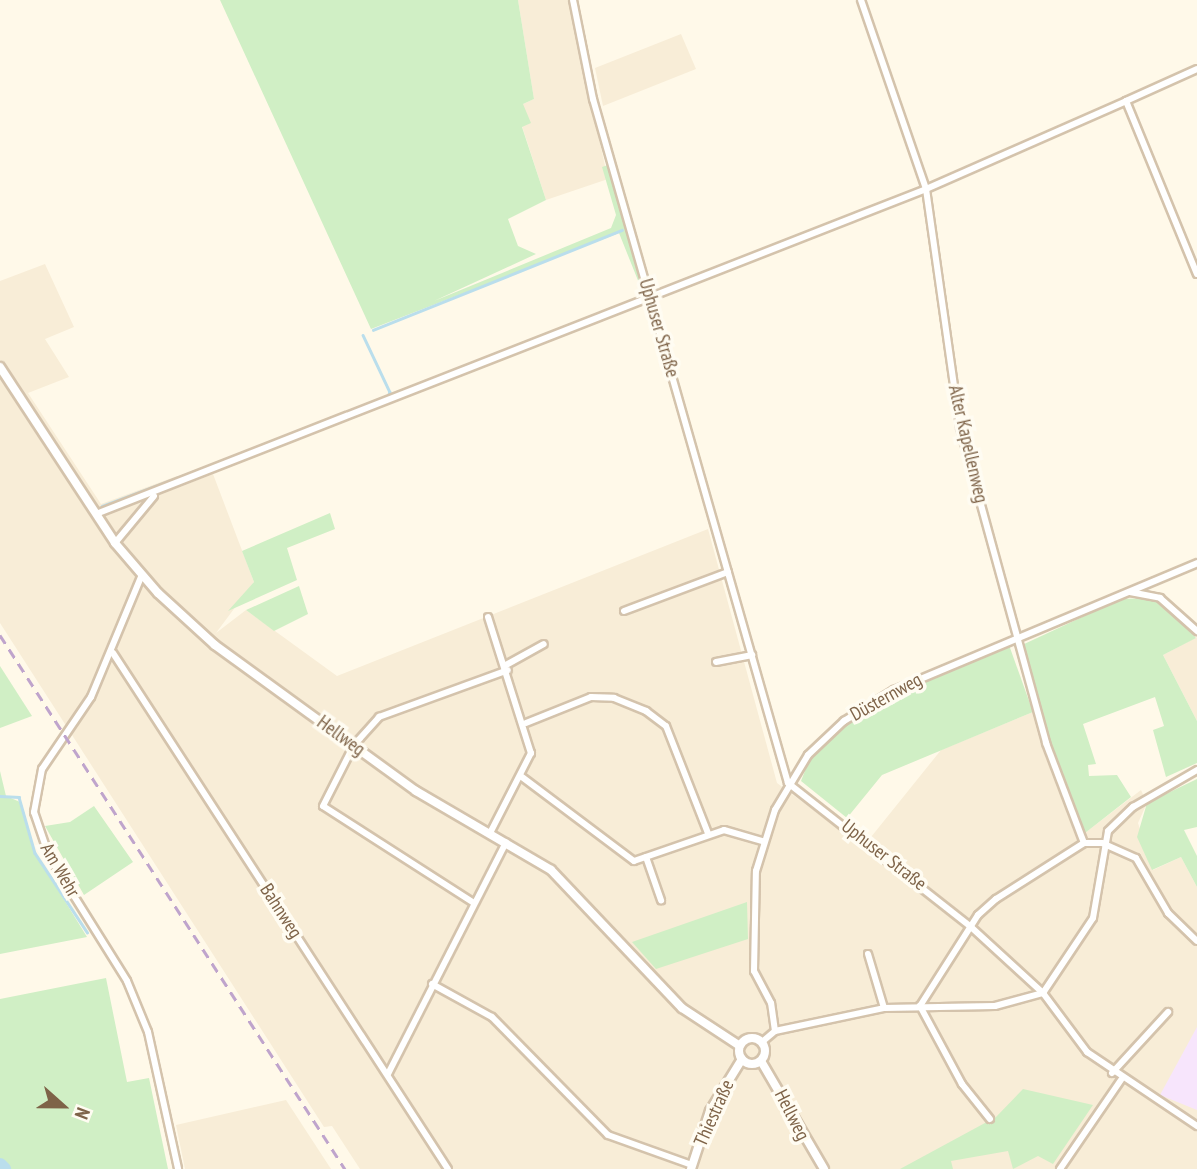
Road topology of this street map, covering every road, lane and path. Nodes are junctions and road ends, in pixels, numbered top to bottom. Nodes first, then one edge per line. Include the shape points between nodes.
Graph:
1 (573, 0) edge
2 (861, 0) edge
3 (1197, 69) edge
4 (1126, 101) junction
5 (926, 189) junction
6 (1197, 274) edge
7 (650, 298) junction
8 (0, 367) edge
9 (155, 495) junction
10 (96, 514) junction
11 (115, 543) junction
12 (1197, 563) edge
13 (728, 572) junction
14 (141, 578) junction
15 (1128, 592) junction
16 (624, 611) dead end
17 (488, 617) dead end
18 (1197, 631) edge
19 (1018, 638) junction
20 (544, 644) dead end
21 (113, 653) junction
22 (752, 655) junction
23 (716, 662) dead end
24 (507, 668) junction
25 (526, 723) junction
26 (354, 746) junction
27 (1197, 771) edge
28 (522, 777) junction
29 (788, 783) junction
30 (490, 833) junction
31 (708, 833) junction
32 (762, 841) junction
33 (506, 842) junction
34 (1084, 843) junction
35 (1102, 843) junction
36 (646, 857) junction
37 (661, 900) dead end
38 (474, 903) junction
39 (971, 927) junction
40 (1197, 942) edge
41 (868, 954) dead end
42 (432, 984) junction
43 (1043, 993) junction
44 (920, 1006) junction
45 (884, 1008) junction
46 (1168, 1012) dead end
47 (775, 1031) junction
48 (762, 1042) junction
49 (740, 1046) junction
50 (742, 1059) junction
51 (761, 1060) junction
52 (1112, 1073) junction
53 (387, 1074) junction
54 (1121, 1080) junction
55 (990, 1119) dead end
56 (1197, 1126) edge
57 (692, 1167) edge
58 (178, 1169) edge
59 (448, 1169) edge
60 (824, 1169) edge
61 (1060, 1169) edge

1 - 7 street, Uphuser Straße via 593,99
2 - 5 street, Alter Kapellenweg
3 - 4 street
4 - 5 street
4 - 6 street
5 - 7 street
5 - 19 street, Alter Kapellenweg via 960,428
7 - 9 street
7 - 13 street, Uphuser Straße
8 - 10 street, Hellweg
9 - 10 street
9 - 11 street
10 - 11 street, Hellweg
11 - 14 street, Hellweg
12 - 15 street, Düsternweg
13 - 16 street
13 - 22 street, Uphuser Straße
14 - 21 street, Am Wehr
14 - 26 street, Hellweg via 215,645
15 - 18 street via 1160,598
15 - 19 street, Düsternweg
17 - 24 street
19 - 29 street, Düsternweg via 864,706 825,737
19 - 34 street, Alter Kapellenweg via 1046,743
20 - 24 street
21 - 53 street, Bahnweg
21 - 58 street, Am Wehr via 42,769 34,812 49,856 127,981 148,1032
22 - 23 street
22 - 29 street, Uphuser Straße
24 - 25 street
24 - 26 street via 379,717
25 - 28 street via 531,753
25 - 31 street via 591,697 646,711 666,726
26 - 30 street, Hellweg
26 - 38 street via 323,806
27 - 35 street via 1119,818
28 - 30 street
28 - 36 street via 613,849 634,861
29 - 32 street, Düsternweg
29 - 39 street, Uphuser Straße
30 - 33 street, Hellweg
31 - 32 street via 724,830
31 - 36 street
32 - 47 street, Düsternweg via 754,971 771,1003
33 - 38 street
33 - 49 street, Hellweg via 551,870 682,1008
34 - 35 street
34 - 39 street via 1032,871
35 - 40 street via 1136,858 1168,913
35 - 43 street via 1093,918
36 - 37 street
38 - 42 street
39 - 43 street, Uphuser Straße
39 - 44 street
41 - 45 street
42 - 53 street
42 - 57 street via 500,1024 608,1135
43 - 44 street via 995,1006
43 - 52 street, Uphuser Straße via 1087,1052
44 - 45 street
44 - 55 street via 962,1084
45 - 47 street
46 - 52 street
47 - 48 street
48 - 49 street via 750,1038
48 - 51 street
49 - 50 street
50 - 51 street
50 - 57 street, Thiestraße via 710,1111
51 - 60 street, Hellweg
52 - 54 street, Uphuser Straße
53 - 59 street, Bahnweg
54 - 56 street, Uphuser Straße
54 - 61 street

